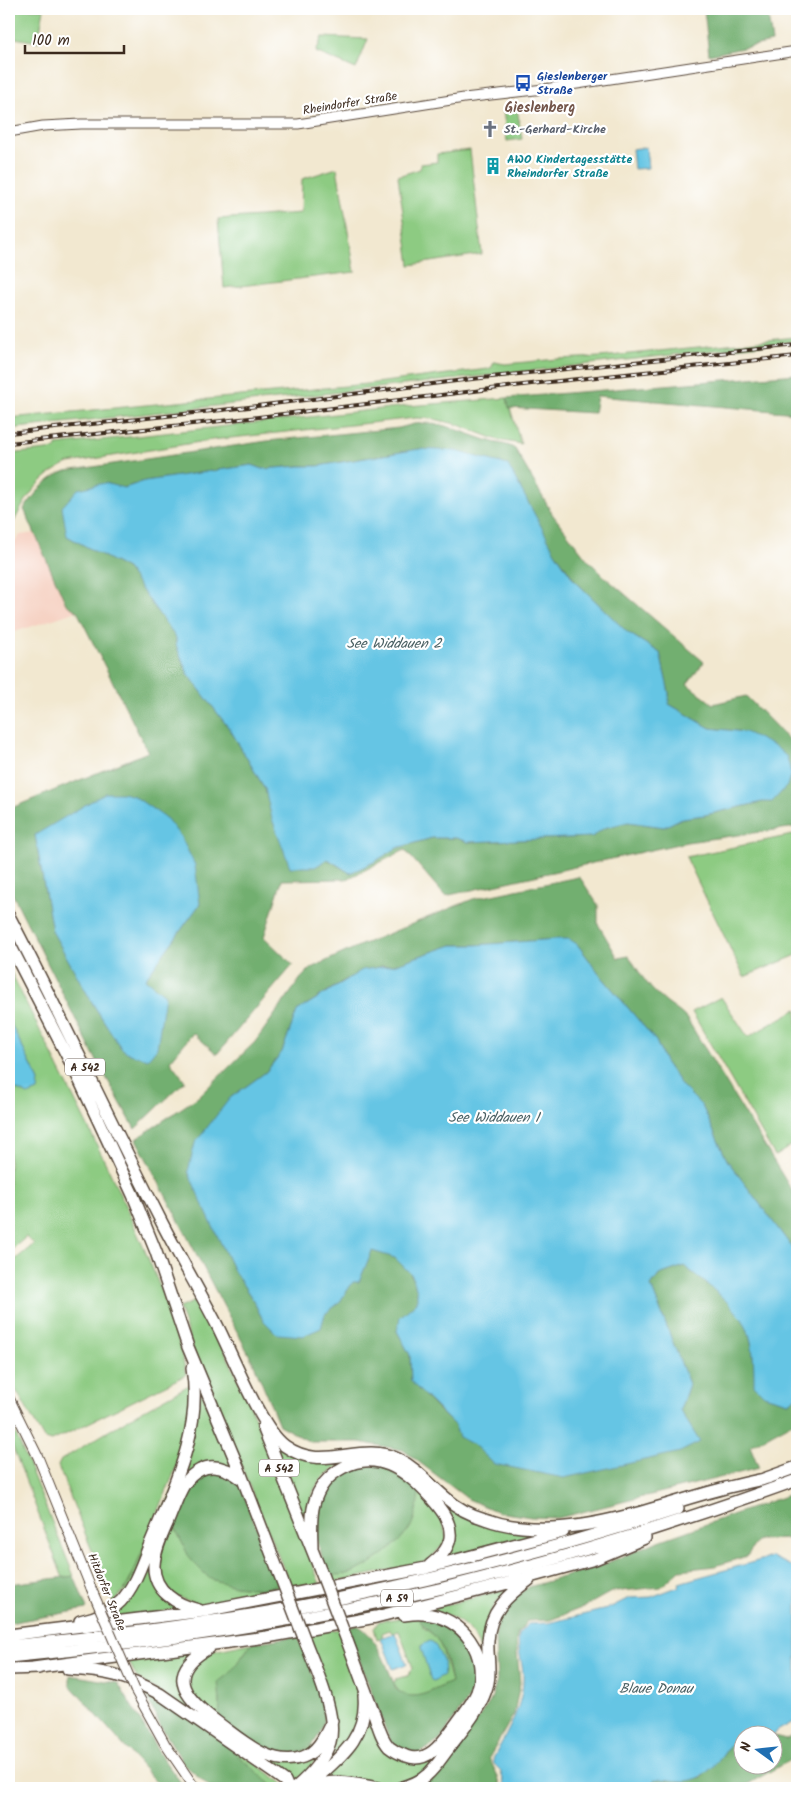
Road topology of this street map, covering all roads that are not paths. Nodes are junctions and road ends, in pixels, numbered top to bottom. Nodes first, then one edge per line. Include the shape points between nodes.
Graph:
1 (797, 46) edge
2 (797, 52) edge
3 (692, 66) junction
4 (9, 132) edge
5 (9, 916) edge
6 (9, 943) edge
7 (188, 1347) junction
8 (246, 1385) junction
9 (9, 1398) edge
10 (797, 1467) edge
11 (768, 1478) junction
12 (242, 1479) junction
13 (797, 1480) edge
14 (774, 1488) junction
15 (591, 1523) junction
16 (312, 1549) junction
17 (426, 1568) junction
18 (537, 1575) junction
19 (204, 1611) junction
20 (376, 1617) junction
21 (43, 1630) junction
22 (9, 1634) edge
23 (216, 1645) junction
24 (9, 1646) edge
25 (9, 1657) edge
26 (9, 1668) edge
27 (33, 1668) junction
28 (363, 1684) junction
29 (332, 1721) junction
30 (195, 1788) edge
31 (288, 1788) edge
32 (295, 1788) edge
33 (306, 1788) edge
34 (311, 1788) edge
35 (378, 1788) edge
36 (400, 1788) edge

1 - 3 main road, Rheindorfer Straße via 720,57
2 - 3 main road, Rheindorfer Straße
3 - 4 main road, Rheindorfer Straße via 298,124 81,124
5 - 8 highway, A 542
6 - 7 highway, A 542 via 118,1161 156,1252
7 - 12 highway, A 542
7 - 21 highway via 195,1390 189,1443 132,1586 108,1612
8 - 15 highway via 276,1439 300,1454 333,1458 359,1452 387,1454 411,1466 448,1500 484,1519 513,1527 538,1529
8 - 16 highway, A 542
9 - 30 main road, Hitdorfer Straße, bridge via 38,1457 135,1690 165,1744
10 - 11 highway, A 59
11 - 15 highway
11 - 24 highway, A 59 via 622,1527 518,1557 341,1598 190,1625
12 - 19 highway via 213,1466 200,1469 189,1478 158,1548 154,1566 160,1587 178,1603
12 - 29 highway, A 542, bridge via 304,1638
13 - 14 highway, A 59
14 - 18 highway via 725,1511 595,1559
14 - 25 highway, A 59 via 622,1539 520,1568 337,1611 194,1635
15 - 17 highway
16 - 17 highway via 312,1512 325,1482 352,1464 380,1462 412,1479 447,1520 448,1545
16 - 28 highway, A 542, bridge
17 - 19 highway
18 - 20 highway
18 - 36 highway via 501,1603 494,1615 488,1641 488,1682 474,1714 426,1776
19 - 21 highway
20 - 23 highway
20 - 28 highway via 423,1614 452,1622 477,1650 480,1681 470,1704 442,1743 420,1758 399,1754 388,1745
21 - 22 highway
23 - 27 highway
23 - 29 highway via 193,1658 187,1667 184,1675 186,1693 192,1702 254,1749 280,1759 304,1756 320,1743
26 - 27 highway
27 - 31 highway via 98,1670 142,1684 284,1781
28 - 33 highway, A 542 via 364,1717 354,1742
29 - 32 highway, A 542 via 326,1752
34 - 35 highway via 339,1782

